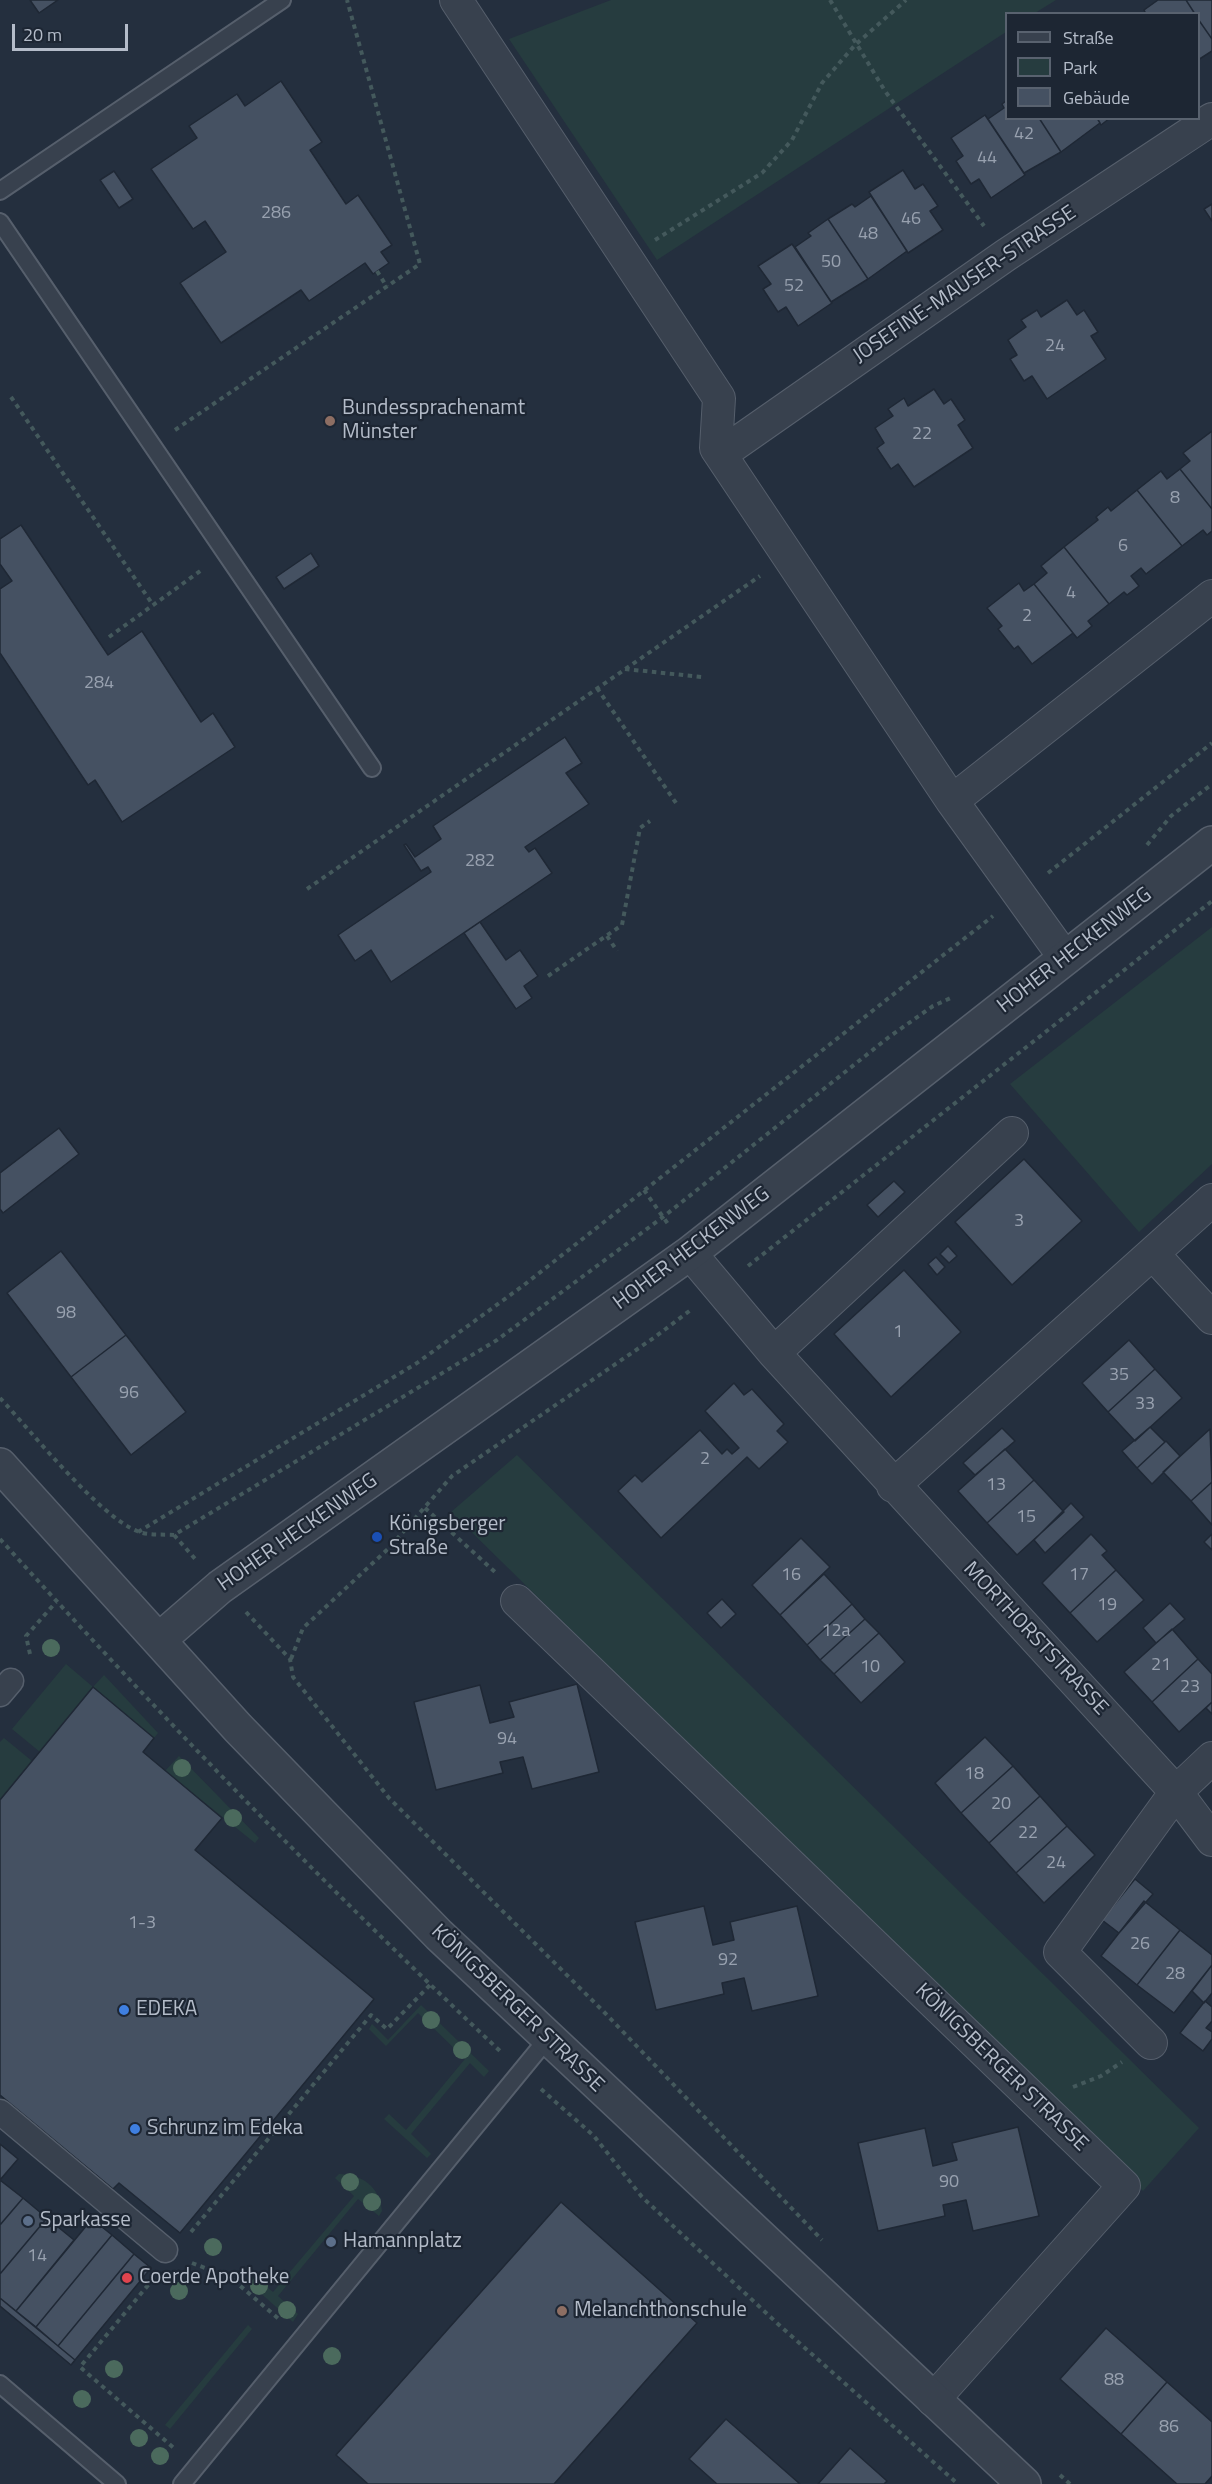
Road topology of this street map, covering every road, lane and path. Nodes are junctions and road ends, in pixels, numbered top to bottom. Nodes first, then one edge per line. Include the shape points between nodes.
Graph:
1 (282, 0) edge
2 (347, 0) edge
3 (456, 0) edge
4 (830, 0) edge
5 (906, 0) edge
6 (855, 45) junction
7 (1212, 119) edge
8 (0, 191) edge
9 (0, 222) edge
10 (1006, 255) junction
11 (626, 258) junction
12 (377, 271) dead end
13 (387, 287) junction
14 (11, 397) dead end
15 (153, 446) junction
16 (721, 454) junction
17 (226, 553) junction
18 (788, 557) junction
19 (1212, 596) edge
20 (153, 605) junction
21 (109, 637) dead end
22 (624, 669) junction
23 (702, 677) dead end
24 (597, 688) junction
25 (1212, 742) edge
26 (372, 768) dead end
27 (1212, 784) edge
28 (952, 801) junction
29 (676, 803) dead end
30 (650, 821) dead end
31 (1212, 843) edge
32 (1143, 850) dead end
33 (307, 889) dead end
34 (1020, 895) junction
35 (607, 936) junction
36 (617, 951) dead end
37 (1065, 958) junction
38 (548, 976) dead end
39 (964, 992) dead end
40 (1012, 1133) dead end
41 (644, 1190) junction
42 (1212, 1200) edge
43 (663, 1217) junction
44 (690, 1253) junction
45 (1153, 1254) junction
46 (1212, 1318) edge
47 (774, 1353) junction
48 (0, 1398) edge
49 (0, 1465) edge
50 (893, 1486) junction
51 (425, 1508) dead end
52 (138, 1532) junction
53 (174, 1535) junction
54 (220, 1587) junction
55 (517, 1601) joint
56 (56, 1602) dead end
57 (160, 1639) junction
58 (5, 1687) edge
59 (1212, 1758) edge
60 (1176, 1792) junction
61 (1212, 1840) edge
62 (430, 1985) dead end
63 (548, 2038) junction
64 (1151, 2043) joint
65 (1036, 2102) junction
66 (0, 2112) edge
67 (824, 2242) dead end
68 (168, 2253) junction
69 (301, 2339) junction
70 (0, 2384) edge
71 (933, 2400) junction
72 (196, 2467) junction
73 (1053, 2469) dead end
74 (117, 2484) edge
75 (182, 2484) edge
76 (1024, 2484) edge
77 (1070, 2484) edge

1 - 8 lane
2 - 13 path via 420,264
3 - 11 street
4 - 6 path
5 - 6 path
6 - 10 path
6 - 11 path via 822,83 792,140 762,173
7 - 10 street, JOSEFINE-MAUSER-STRASSE
9 - 15 lane
10 - 16 street, JOSEFINE-MAUSER-STRASSE
11 - 16 street via 719,398 716,448
12 - 13 path
13 - 15 path
14 - 20 path
15 - 17 lane
16 - 18 street
17 - 20 path
17 - 26 lane
18 - 22 path
18 - 28 street
19 - 28 street
20 - 21 path
22 - 23 path
22 - 24 path
24 - 29 path
24 - 33 path
25 - 34 path
27 - 32 path via 1172,816
28 - 34 street
30 - 35 path via 640,828 622,926
31 - 37 street, HOHER HECKENWEG
34 - 37 street
34 - 41 path
35 - 36 path
35 - 38 path
37 - 44 street, HOHER HECKENWEG
39 - 43 path via 933,1006 890,1037
40 - 47 street
41 - 43 path
41 - 52 path via 417,1363
42 - 45 street
43 - 53 path via 497,1341
44 - 47 street, MORTHORSTSTRASSE
44 - 54 street, HOHER HECKENWEG
45 - 46 street
45 - 50 street
47 - 50 street, MORTHORSTSTRASSE
48 - 52 path via 100,1505
49 - 57 street, KÖNIGSBERGER STRASSE
50 - 60 street, MORTHORSTSTRASSE
51 - 55 path via 511,1586
52 - 53 path
53 - 54 path
54 - 57 street, HOHER HECKENWEG
54 - 67 path via 290,1659 293,1677 389,1798 604,2012
55 - 65 street, KÖNIGSBERGER STRASSE
56 - 58 path via 26,1636 30,1656
57 - 63 street, KÖNIGSBERGER STRASSE via 238,1728 412,1908
59 - 60 street
60 - 61 street, MORTHORSTSTRASSE
60 - 64 street via 1060,1952
62 - 68 path via 387,2029 371,2015
63 - 69 lane
63 - 71 street, KÖNIGSBERGER STRASSE
64 - 65 path via 1101,2076
65 - 71 street, KÖNIGSBERGER STRASSE via 1124,2186
66 - 68 street
68 - 69 path via 231,2278
68 - 72 path via 80,2367
69 - 72 lane
70 - 74 lane
71 - 76 street, KÖNIGSBERGER STRASSE
72 - 75 lane
73 - 77 path

